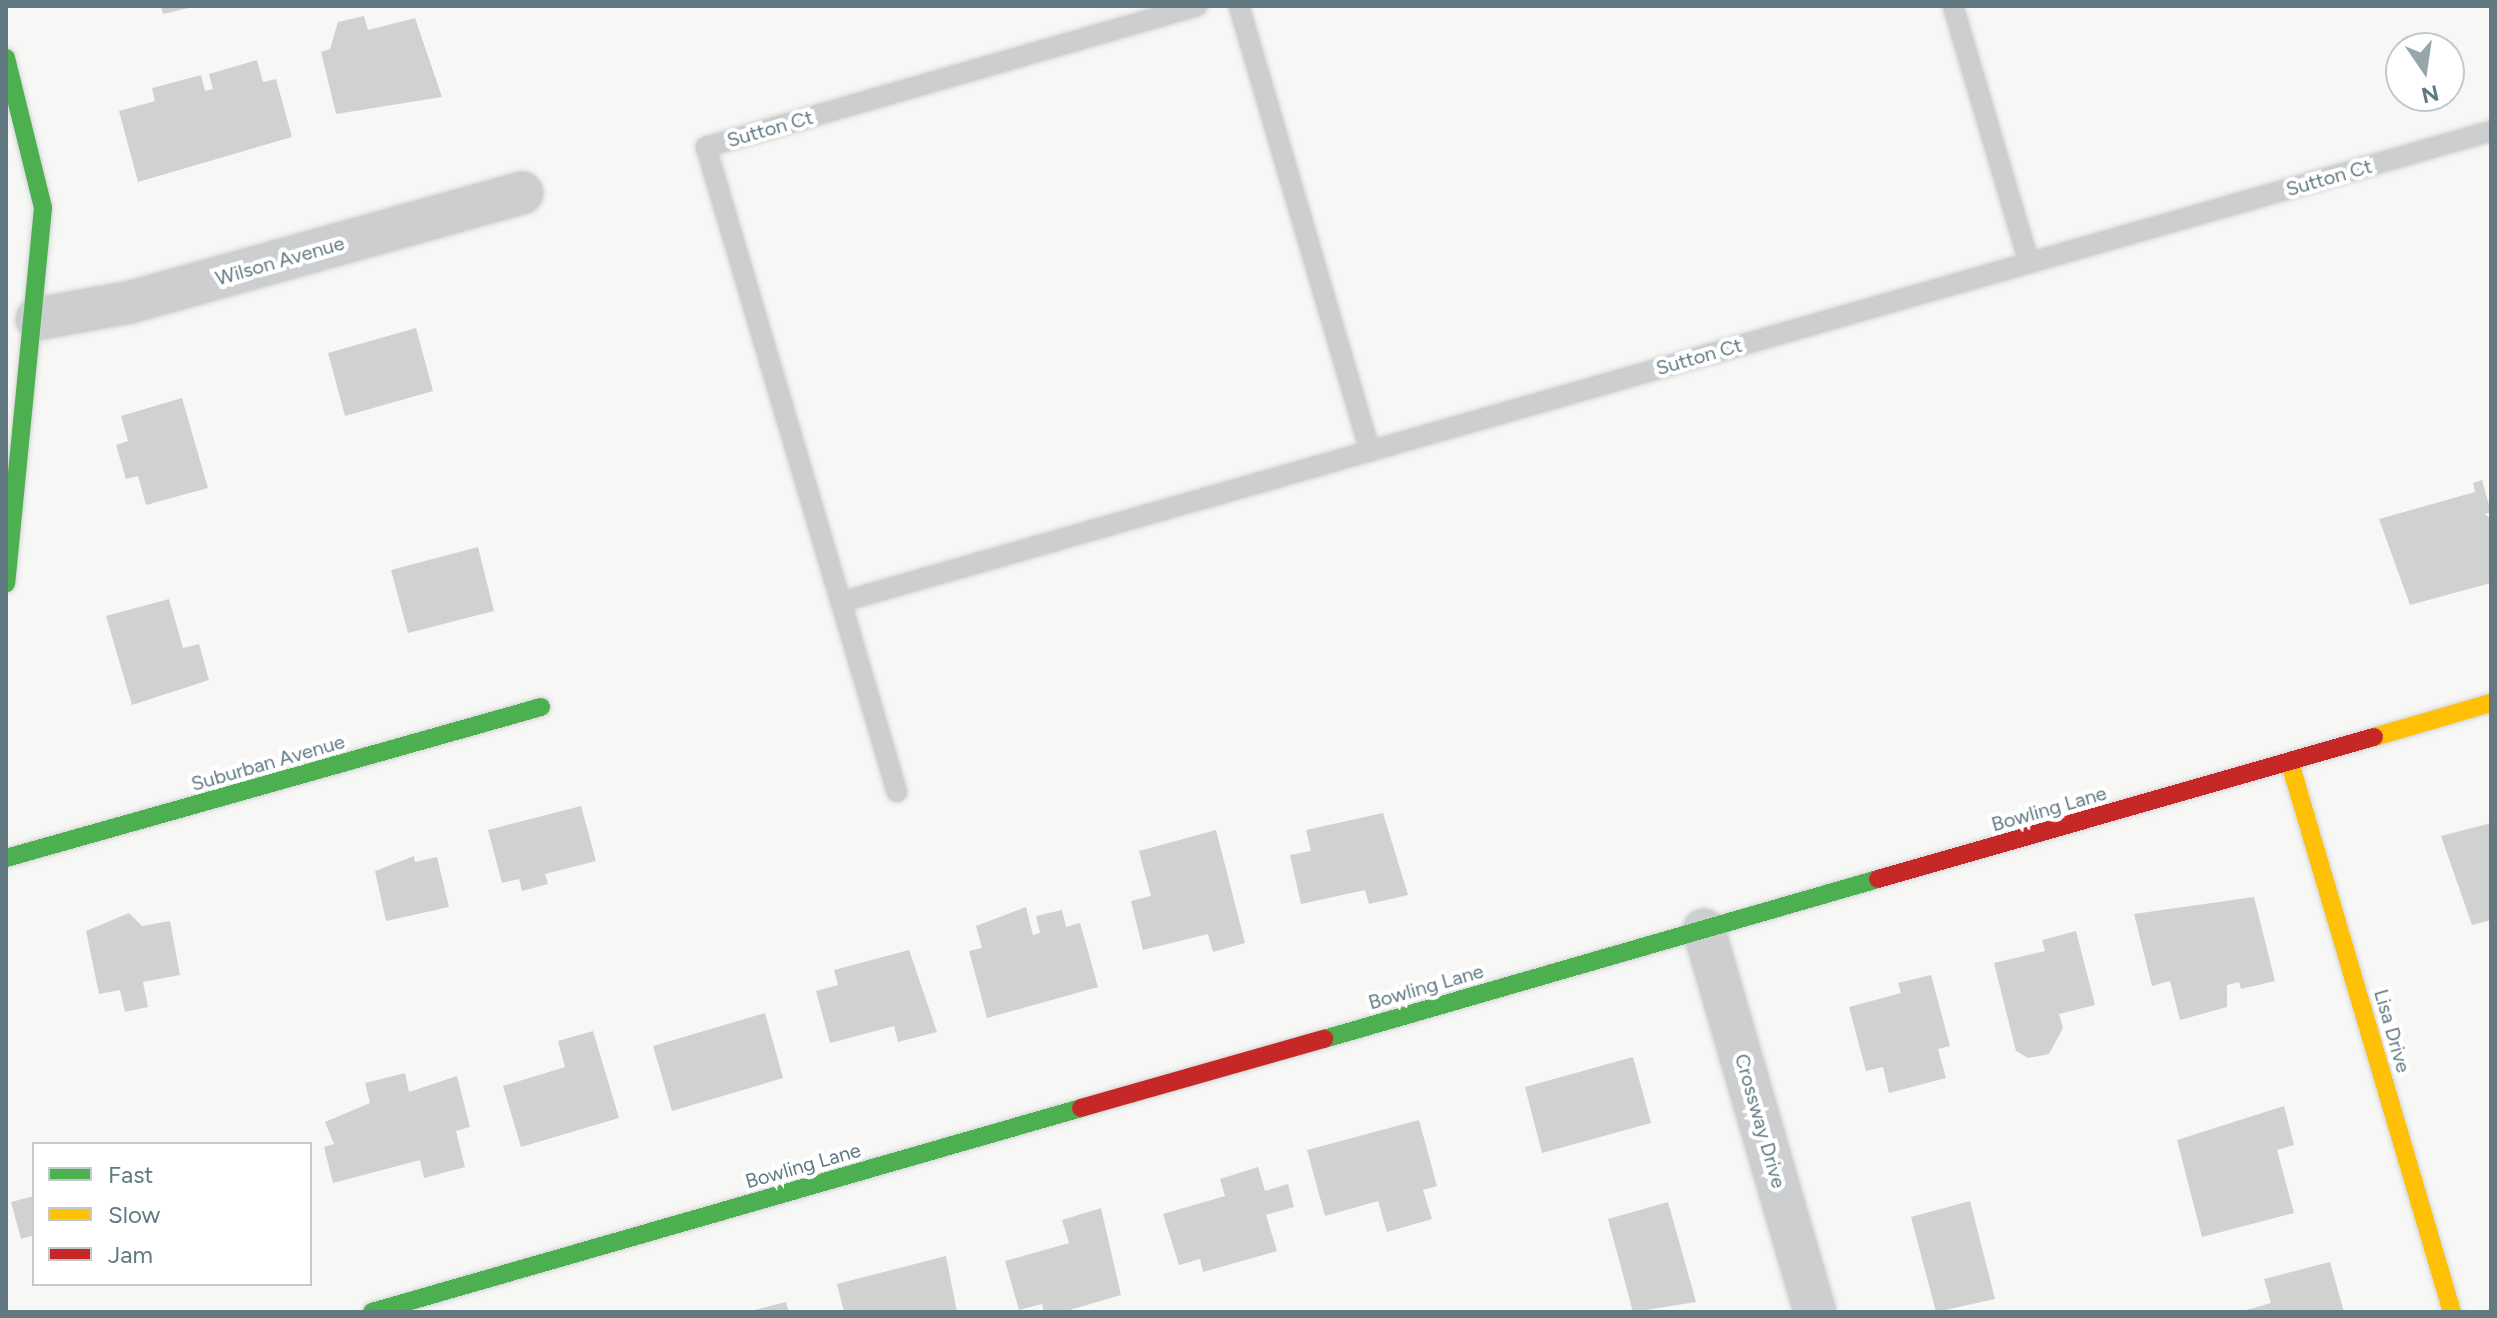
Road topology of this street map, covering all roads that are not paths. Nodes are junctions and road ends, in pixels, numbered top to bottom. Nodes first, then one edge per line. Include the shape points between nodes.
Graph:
1 (1197, 6) edge
2 (1239, 6) edge
3 (1953, 6) edge
4 (6, 58) edge
5 (2491, 131) edge
6 (522, 193) dead end
7 (2029, 263) junction
8 (37, 319) junction
9 (1370, 451) junction
10 (6, 583) edge
11 (841, 602) junction
12 (2491, 703) edge
13 (541, 707) dead end
14 (2290, 763) junction
15 (897, 792) dead end
16 (6, 858) edge
17 (1704, 930) junction
18 (372, 1312) edge
19 (1815, 1312) edge
20 (2452, 1312) edge

1 - 11 lane, Sutton Ct via 706,147
2 - 9 lane
3 - 7 lane
4 - 8 street via 43,208
5 - 7 lane, Sutton Ct
6 - 8 street, Wilson Avenue via 131,302
7 - 9 lane, Sutton Ct
8 - 10 street
9 - 11 lane, Sutton Ct
11 - 15 lane, Sutton Ct
12 - 14 street, Bowling Lane
13 - 16 street, Suburban Avenue
14 - 17 street, Bowling Lane
14 - 20 street, Lisa Drive
17 - 18 street, Bowling Lane
17 - 19 street, Crossway Drive

